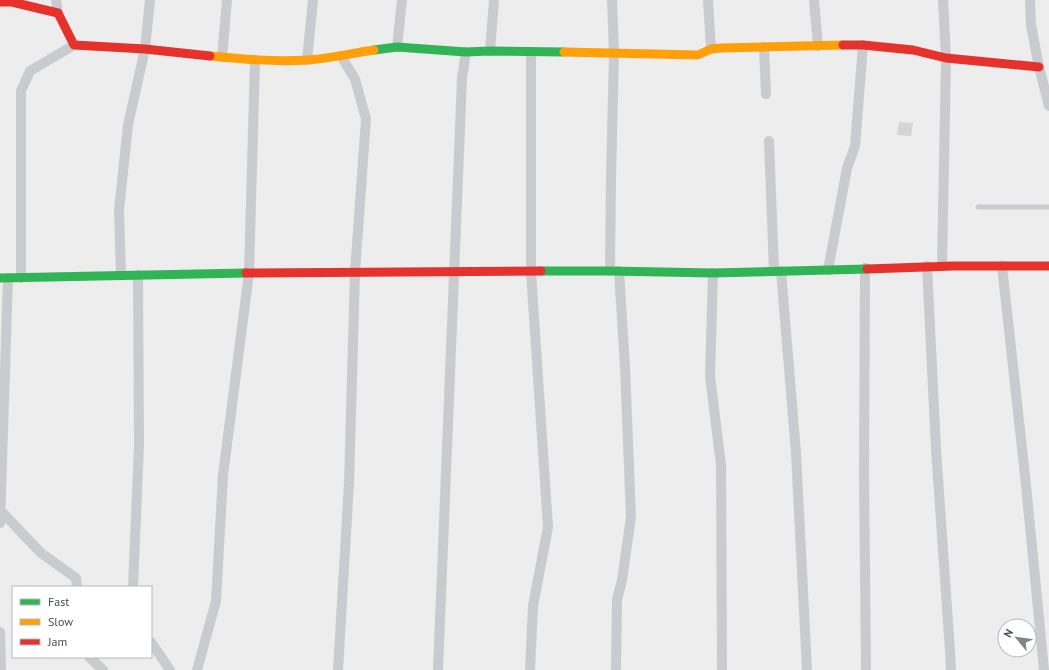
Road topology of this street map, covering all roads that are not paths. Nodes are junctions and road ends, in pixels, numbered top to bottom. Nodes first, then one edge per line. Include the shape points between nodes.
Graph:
1 (56, 0) edge
2 (150, 0) edge
3 (227, 0) edge
4 (313, 0) edge
5 (402, 0) edge
6 (494, 0) edge
7 (612, 0) edge
8 (708, 0) edge
9 (814, 0) edge
10 (943, 0) edge
11 (1030, 0) edge
12 (11, 1) edge
13 (0, 2) edge
14 (58, 13) junction
15 (74, 45) junction
16 (863, 45) junction
17 (764, 46) junction
18 (818, 46) junction
19 (397, 47) junction
20 (145, 49) junction
21 (711, 49) junction
22 (490, 51) junction
23 (466, 52) junction
24 (531, 52) junction
25 (614, 52) junction
26 (341, 56) junction
27 (222, 57) junction
28 (946, 58) junction
29 (255, 60) junction
30 (307, 60) junction
31 (1039, 67) junction
32 (766, 94) dead end
33 (1049, 106) edge
34 (769, 141) dead end
35 (978, 207) dead end
36 (1049, 207) edge
37 (927, 266) junction
38 (942, 266) junction
39 (1002, 266) junction
40 (1049, 266) edge
41 (865, 268) junction
42 (828, 270) junction
43 (615, 271) junction
44 (778, 271) junction
45 (250, 272) junction
46 (356, 272) junction
47 (454, 272) junction
48 (530, 272) junction
49 (714, 273) junction
50 (121, 275) junction
51 (138, 275) junction
52 (4, 278) edge
53 (21, 278) junction
54 (0, 510) edge
55 (0, 524) edge
56 (76, 586) edge
57 (133, 586) edge
58 (0, 632) edge
59 (152, 643) edge
60 (90, 658) edge
61 (0, 670) edge
62 (103, 670) edge
63 (170, 670) edge
64 (197, 670) edge
65 (338, 670) edge
66 (438, 670) edge
67 (530, 670) edge
68 (616, 670) edge
69 (722, 670) edge
70 (807, 670) edge
71 (866, 670) edge
72 (951, 670) edge
73 (1044, 670) edge

1 - 14 street
2 - 20 street
3 - 27 street
4 - 30 street
5 - 19 street
6 - 22 street
7 - 25 street
8 - 21 street
9 - 18 street
10 - 28 street
11 - 31 street via 1031,25
12 - 13 street
12 - 14 street
14 - 15 street
15 - 20 street
15 - 53 street via 30,72 21,91
16 - 18 street
16 - 28 street via 913,50
16 - 42 street via 856,146 847,168
17 - 18 street
17 - 21 street
17 - 32 street
19 - 23 street
19 - 26 street
20 - 27 street
20 - 50 street via 128,125 118,210
21 - 25 street via 698,55
22 - 23 street
22 - 24 street
23 - 47 street via 462,78
24 - 25 street
24 - 48 street
25 - 43 street via 611,178
26 - 30 street
26 - 46 street via 355,79 366,119
27 - 29 street
28 - 31 street
28 - 38 street
29 - 30 street
29 - 45 street
31 - 33 street
34 - 44 street
35 - 36 lane
37 - 38 street
37 - 41 street
37 - 72 street
38 - 39 street
39 - 40 street
39 - 73 street
41 - 42 street
41 - 71 street
42 - 44 street
43 - 48 street
43 - 49 street
43 - 68 street via 625,366 631,517 617,600
44 - 49 street
44 - 70 street via 796,453
45 - 46 street
45 - 51 street
45 - 64 street via 222,475 216,601
46 - 47 street
46 - 65 street via 349,484
47 - 48 street
47 - 66 street
48 - 67 street via 548,527 533,606
49 - 69 street via 710,376 721,465
50 - 51 street
50 - 53 street
51 - 57 street via 140,444
52 - 53 street
52 - 54 street
54 - 55 street
54 - 56 street via 41,553 76,578
58 - 61 street
59 - 63 street
60 - 62 street

